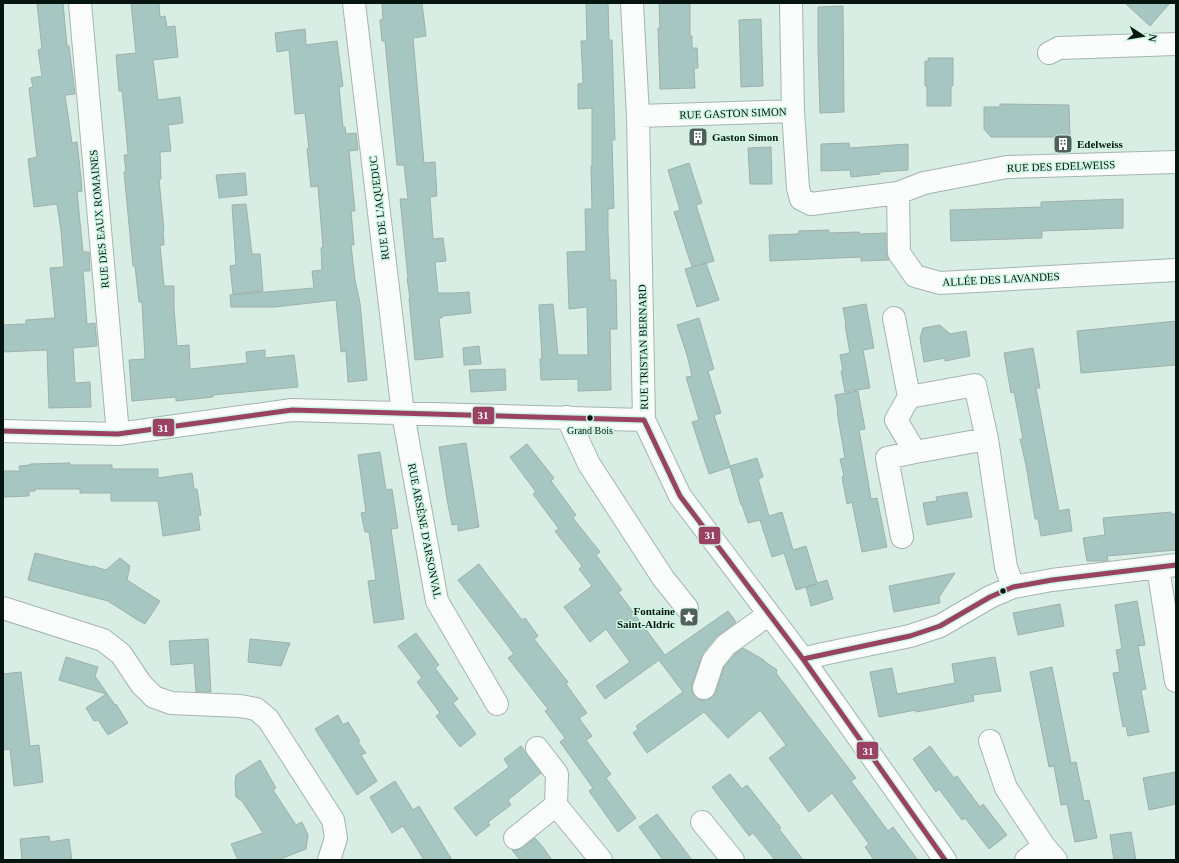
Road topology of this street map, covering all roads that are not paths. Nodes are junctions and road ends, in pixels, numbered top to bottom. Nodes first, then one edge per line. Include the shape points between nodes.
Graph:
1 (80, 3) edge
2 (354, 3) edge
3 (632, 3) edge
4 (791, 3) edge
5 (1176, 44) edge
6 (1049, 52) dead end
7 (793, 111) junction
8 (638, 116) junction
9 (1176, 162) edge
10 (898, 194) junction
11 (1176, 270) edge
12 (894, 318) dead end
13 (909, 397) junction
14 (404, 414) junction
15 (567, 417) junction
16 (644, 420) junction
17 (3, 431) edge
18 (118, 434) junction
19 (987, 439) junction
20 (915, 452) junction
21 (902, 537) dead end
22 (1167, 566) edge
23 (1013, 587) junction
24 (3, 608) edge
25 (686, 608) dead end
26 (769, 614) junction
27 (803, 659) junction
28 (1176, 681) edge
29 (704, 688) dead end
30 (497, 704) dead end
31 (990, 741) dead end
32 (537, 748) dead end
33 (556, 805) junction
34 (702, 822) dead end
35 (515, 838) dead end
36 (1050, 853) edge
37 (329, 860) edge
38 (601, 860) edge
39 (733, 860) edge
40 (946, 860) edge
41 (1026, 860) edge

1 - 18 street, RUE DES EAUX ROMAINES
2 - 14 street, RUE DE L'AQUEDUC
3 - 8 street, RUE TRISTAN BERNARD
4 - 7 street, RUE GASTON SIMON
5 - 6 street via 1059,48
7 - 8 street, RUE GASTON SIMON
7 - 10 street, RUE DES EDELWEISS via 801,199 811,204
8 - 16 street, RUE TRISTAN BERNARD
9 - 10 street, RUE DES EDELWEISS via 1006,167 924,183
10 - 11 street, ALLÉE DES LAVANDES via 899,253 915,276 940,283
12 - 13 street
13 - 19 street via 975,385
13 - 20 street via 896,420
14 - 15 street
14 - 18 street via 292,410
14 - 30 street, RUE ARSÈNE D'ARSONVAL via 437,602
15 - 16 street
15 - 25 street via 589,464 663,578
16 - 26 street, RUE TRISTAN BERNARD via 680,496
17 - 18 street
19 - 20 street
19 - 23 street via 1006,567
20 - 21 street via 887,458
22 - 23 street
22 - 28 street
23 - 27 street via 990,597 940,626 910,636
24 - 37 street via 103,640 121,654 154,698 171,703 256,709 268,719 333,820 336,838
26 - 27 street, RUE TRISTAN BERNARD
26 - 29 street via 726,645 713,661
27 - 40 street, RUE TRISTAN BERNARD
31 - 36 street via 1006,788
32 - 33 street via 557,774
33 - 35 street
33 - 38 street
34 - 39 street
36 - 41 street

